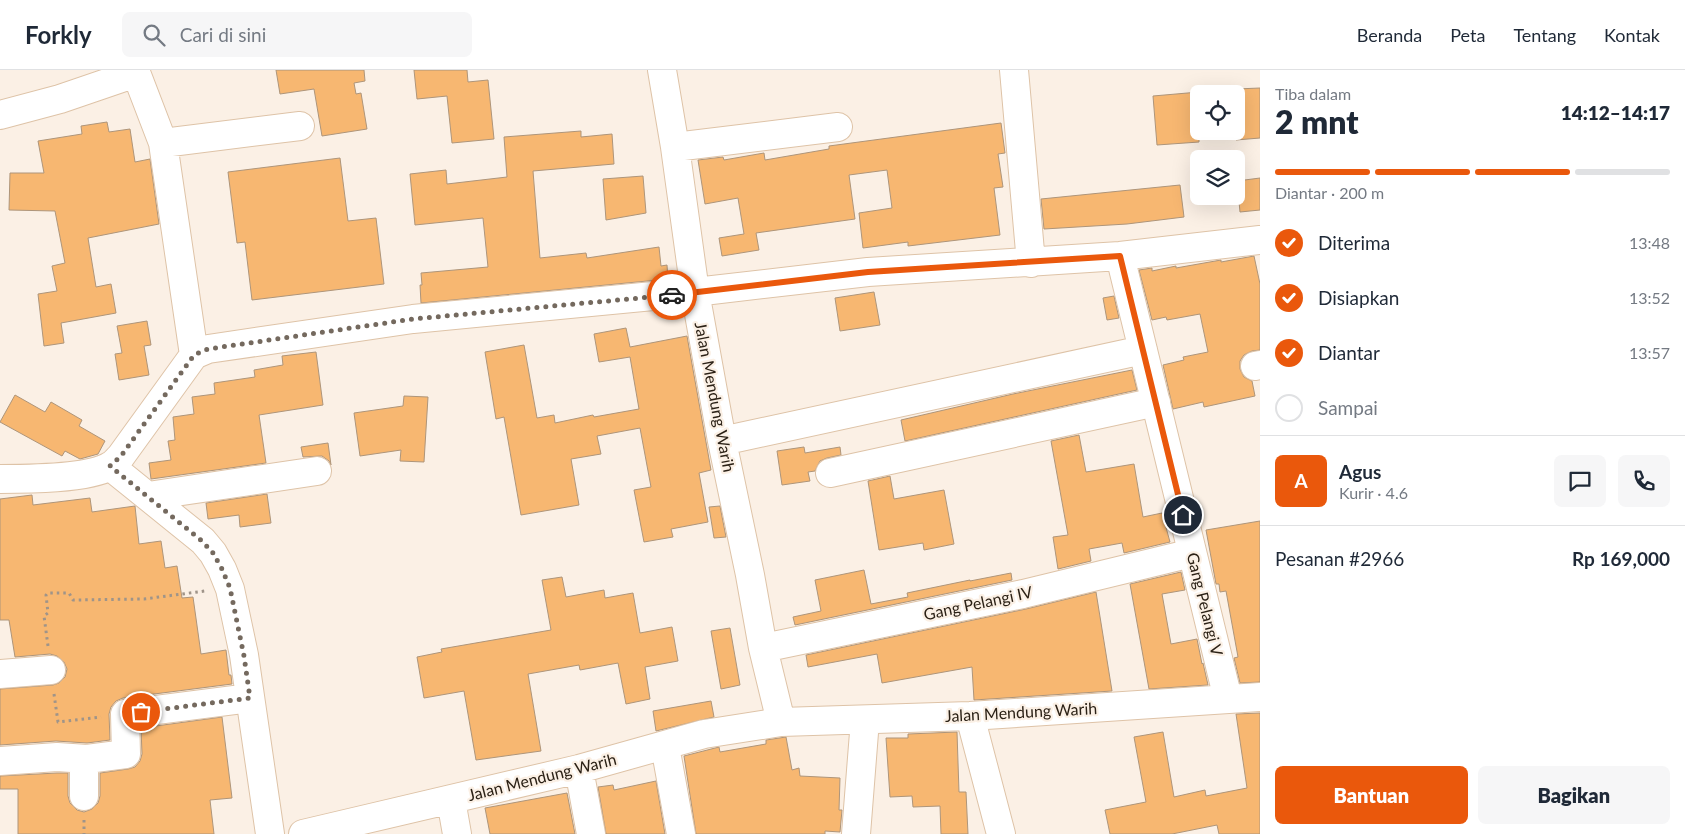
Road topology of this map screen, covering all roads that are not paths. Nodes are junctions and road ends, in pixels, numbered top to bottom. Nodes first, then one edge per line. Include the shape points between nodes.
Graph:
1 (662, 70) edge
2 (1014, 70) edge
3 (136, 72) edge
4 (0, 115) edge
5 (300, 126) dead end
6 (838, 127) dead end
7 (163, 143) junction
8 (675, 147) junction
9 (1260, 240) edge
10 (1120, 256) junction
11 (1031, 263) junction
12 (695, 292) junction
13 (1143, 350) junction
14 (194, 355) junction
15 (1156, 402) junction
16 (722, 441) junction
17 (110, 466) junction
18 (317, 471) dead end
19 (830, 473) dead end
20 (0, 479) edge
21 (148, 496) junction
22 (1192, 553) junction
23 (763, 648) junction
24 (51, 670) dead end
25 (0, 674) edge
26 (1227, 695) junction
27 (1260, 697) edge
28 (250, 698) junction
29 (970, 716) junction
30 (865, 720) junction
31 (781, 722) junction
32 (665, 746) junction
33 (84, 759) junction
34 (0, 761) edge
35 (579, 769) junction
36 (84, 796) dead end
37 (451, 800) junction
38 (270, 834) edge
39 (303, 834) edge
40 (457, 834) edge
41 (591, 834) edge
42 (681, 834) edge
43 (856, 834) edge
44 (1002, 834) edge

1 - 8 street, Jalan Mendung Warih
2 - 11 street
3 - 4 street via 60,99
3 - 7 street
5 - 7 street
6 - 8 street
7 - 14 street
8 - 12 street, Jalan Mendung Warih
9 - 10 street
10 - 11 street
10 - 13 street, Gang Pelangi V
11 - 12 street via 868,272
12 - 14 street via 413,319 208,349
12 - 16 street, Jalan Mendung Warih
13 - 15 street, Gang Pelangi V
13 - 16 street
14 - 17 street via 121,456
15 - 19 street
15 - 22 street, Gang Pelangi V
16 - 23 street, Jalan Mendung Warih
17 - 20 street via 98,471 44,478
17 - 21 street
18 - 21 street
21 - 28 street via 202,541 222,569 230,588
22 - 23 street, Gang Pelangi IV via 1023,594
22 - 26 street, Gang Pelangi V
23 - 31 street, Jalan Mendung Warih
24 - 25 street
26 - 27 street, Jalan Mendung Warih
26 - 29 street, Jalan Mendung Warih
28 - 33 street via 125,714 126,754
28 - 38 street
29 - 30 street, Jalan Mendung Warih
29 - 44 street
30 - 31 street, Jalan Mendung Warih
30 - 43 street
31 - 32 street, Jalan Mendung Warih via 704,734
32 - 35 street, Jalan Mendung Warih
32 - 42 street
33 - 34 street via 57,757
33 - 36 street
35 - 37 street, Jalan Mendung Warih
35 - 41 street
37 - 39 street, Jalan Mendung Warih
37 - 40 street

